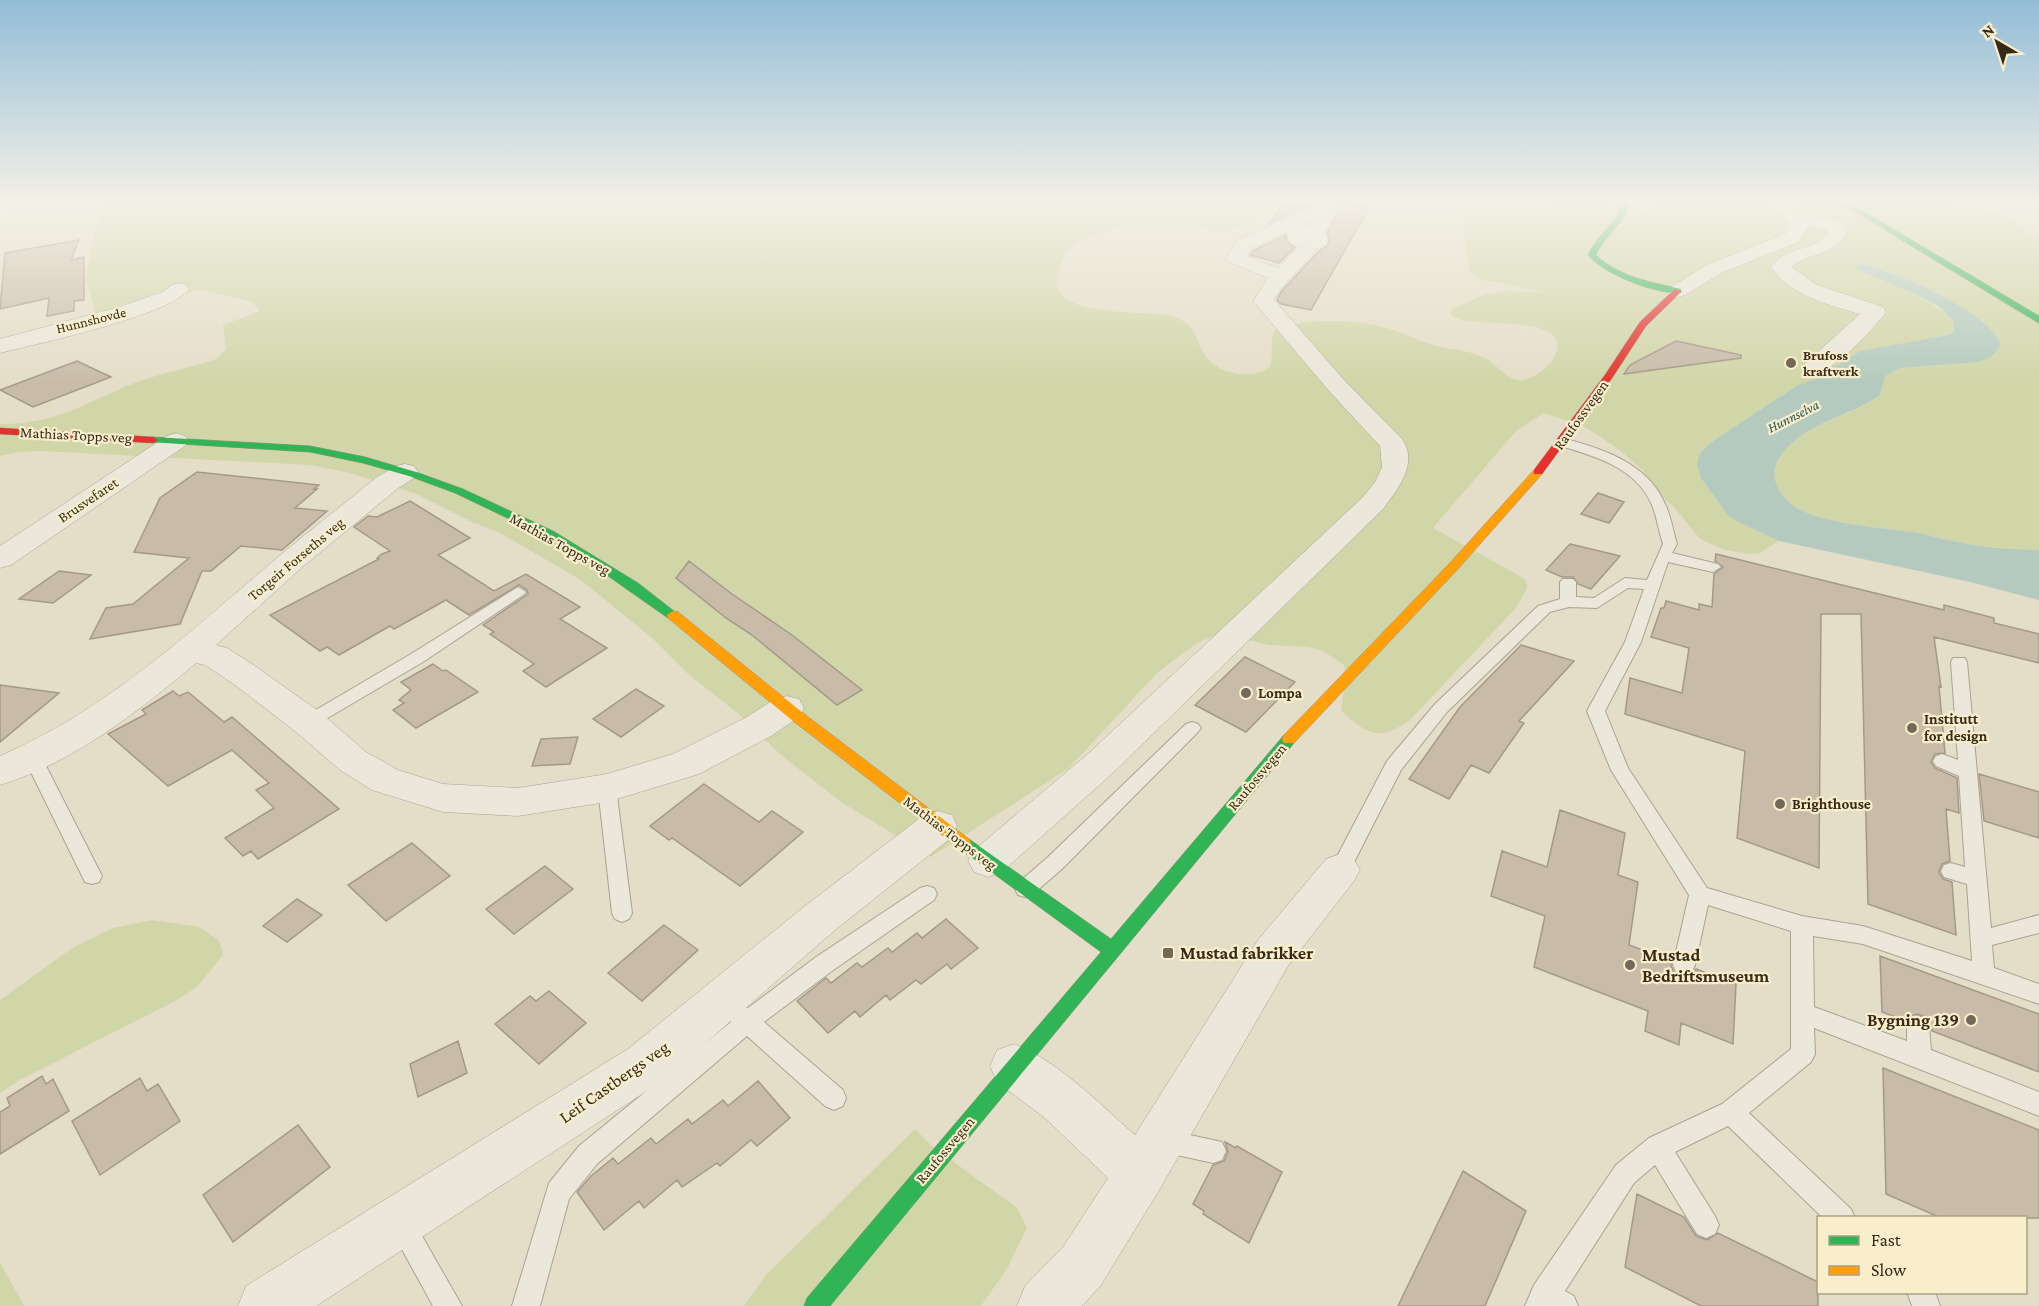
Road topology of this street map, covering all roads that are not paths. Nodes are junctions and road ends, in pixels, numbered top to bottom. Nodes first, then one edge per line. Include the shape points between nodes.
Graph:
1 (1248, 263) edge
2 (1293, 263) edge
3 (1598, 263) edge
4 (1729, 263) edge
5 (1783, 263) edge
6 (1944, 263) edge
7 (1280, 276) junction
8 (179, 289) dead end
9 (1678, 291) junction
10 (2039, 320) edge
11 (0, 346) edge
12 (1813, 367) dead end
13 (0, 431) edge
14 (176, 441) junction
15 (1562, 442) junction
16 (405, 472) junction
17 (1663, 556) junction
18 (0, 559) edge
19 (1713, 567) dead end
20 (1568, 582) dead end
21 (1652, 585) junction
22 (518, 592) dead end
23 (1568, 602) junction
24 (191, 651) junction
25 (1959, 662) dead end
26 (787, 708) junction
27 (308, 722) junction
28 (1192, 728) dead end
29 (32, 756) junction
30 (1942, 761) dead end
31 (0, 771) edge
32 (1966, 771) junction
33 (608, 788) junction
34 (938, 826) junction
35 (988, 861) junction
36 (1340, 870) joint
37 (1951, 871) dead end
38 (92, 876) dead end
39 (1978, 879) junction
40 (1025, 890) junction
41 (927, 894) dead end
42 (1700, 894) junction
43 (622, 913) dead end
44 (2039, 924) edge
45 (1802, 925) junction
46 (1982, 939) junction
47 (1112, 950) junction
48 (1684, 965) dead end
49 (1984, 974) junction
50 (2039, 994) edge
51 (734, 1011) junction
52 (1803, 1013) junction
53 (1918, 1026) dead end
54 (1920, 1057) junction
55 (1014, 1066) junction
56 (834, 1098) dead end
57 (2039, 1104) edge
58 (1731, 1112) junction
59 (1658, 1147) junction
60 (1213, 1151) dead end
61 (1150, 1157) junction
62 (1840, 1216) edge
63 (399, 1221) junction
64 (1706, 1225) dead end
65 (1549, 1302) edge
66 (266, 1306) edge
67 (448, 1306) edge
68 (526, 1306) edge
69 (815, 1306) edge
70 (1044, 1306) edge

1 - 7 street
2 - 7 street
3 - 9 main road
4 - 9 street, Raufossvegen
5 - 12 street via 1780,267 1784,275 1814,291 1875,312 1832,356
6 - 10 main road
7 - 35 street via 1263,301 1393,444 1395,467 1388,484 1373,503 1102,762
8 - 11 street, Hunnshovde via 127,312
9 - 15 main road, Raufossvegen via 1643,324
13 - 14 main road, Mathias Topps veg
14 - 16 main road, Mathias Topps veg via 315,450
14 - 18 street, Brusvefaret
15 - 17 lane via 1611,458 1646,485 1657,501 1670,544
15 - 47 main road, Raufossvegen via 1453,567 1290,738
16 - 24 street, Torgeir Forseths veg via 290,563
16 - 26 main road, Mathias Topps veg via 538,529 607,568
17 - 19 lane
17 - 21 lane
20 - 23 lane
21 - 23 lane via 1625,583 1597,603
21 - 42 lane via 1633,642 1596,711 1620,770
22 - 27 lane
23 - 36 lane via 1544,609 1442,708 1394,766
24 - 27 street via 215,656
24 - 29 street, Torgeir Forseths veg via 86,730
25 - 32 lane
26 - 33 street via 686,764
26 - 34 main road, Mathias Topps veg
27 - 33 street via 353,761 385,780 443,798 519,802
28 - 40 lane
29 - 31 street, Torgeir Forseths veg
29 - 38 lane
30 - 32 lane
32 - 39 lane
33 - 43 lane
34 - 35 main road, Mathias Topps veg
34 - 51 street, Leif Castbergs veg via 820,918
35 - 40 main road, Mathias Topps veg
36 - 61 street via 1273,953
37 - 39 lane
39 - 46 lane
40 - 47 main road, Mathias Topps veg
41 - 51 lane via 824,964
42 - 45 lane
42 - 48 lane
44 - 46 lane
45 - 49 lane via 1863,934 1902,955
45 - 52 lane
46 - 49 lane
47 - 55 main road, Raufossvegen
49 - 50 lane
51 - 56 lane
51 - 63 street, Leif Castbergs veg
51 - 68 lane via 588,1155 558,1192
52 - 54 lane
52 - 58 lane via 1803,1054
53 - 54 lane
54 - 57 lane
55 - 61 street via 1062,1102
55 - 69 main road, Raufossvegen
58 - 59 lane
58 - 62 lane
59 - 64 lane
59 - 65 lane via 1625,1174
60 - 61 lane
61 - 70 street via 1082,1266
63 - 66 street, Leif Castbergs veg
63 - 67 lane

